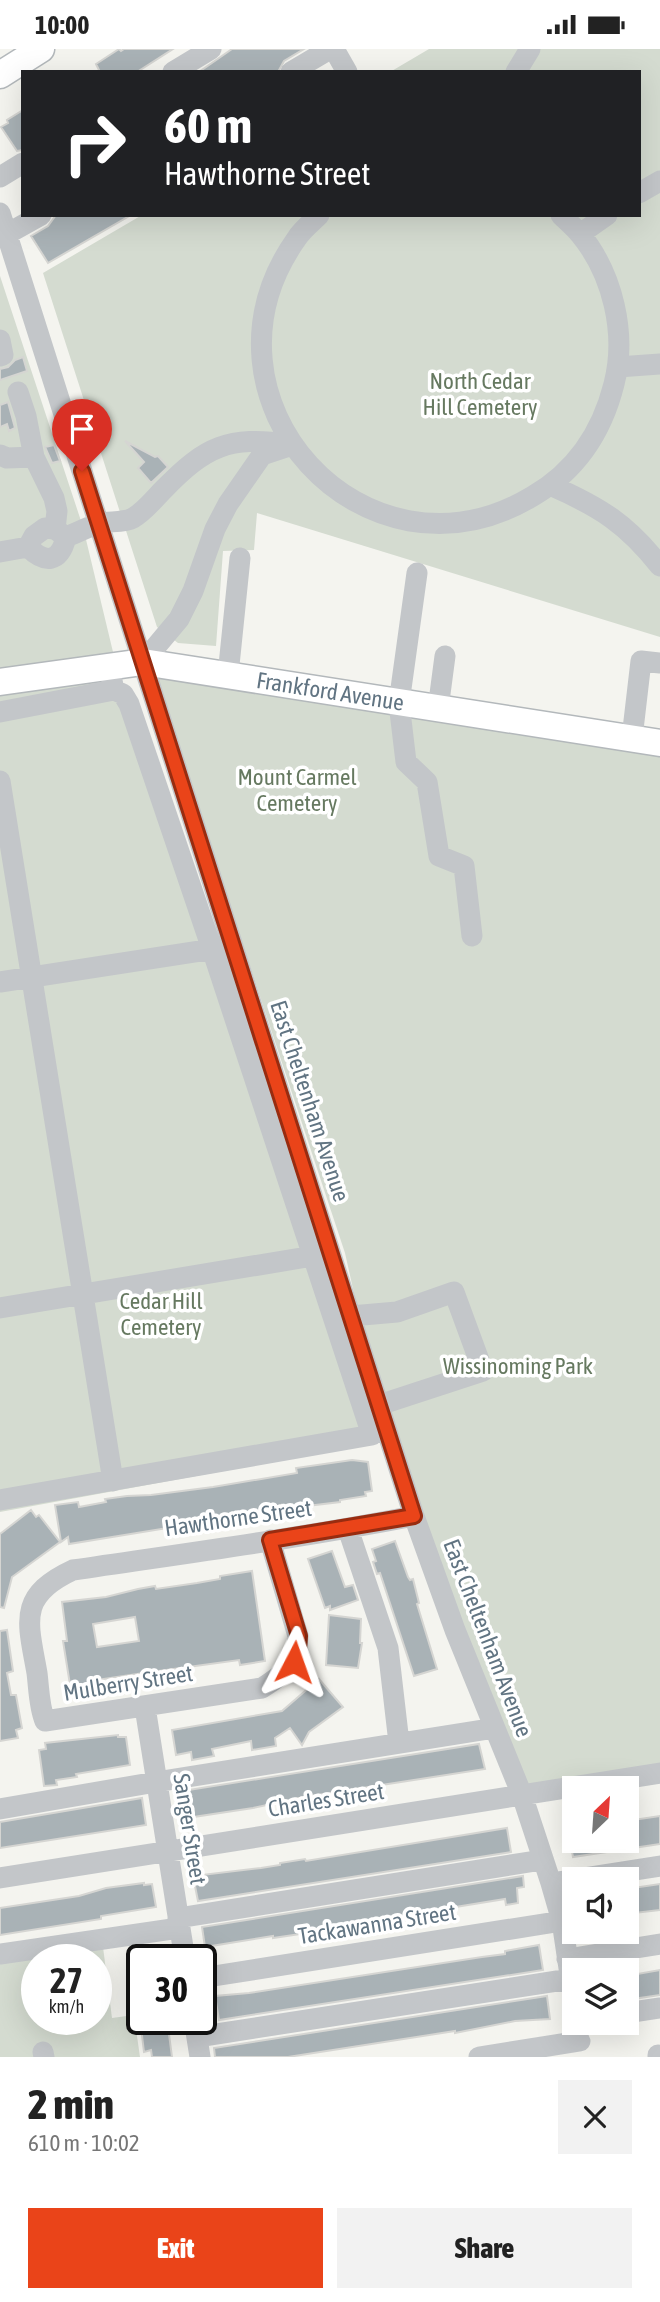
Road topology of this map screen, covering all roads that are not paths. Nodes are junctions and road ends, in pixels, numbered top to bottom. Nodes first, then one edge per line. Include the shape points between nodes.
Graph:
1 (41, 49) edge
2 (211, 49) edge
3 (332, 49) edge
4 (530, 49) edge
5 (176, 70) edge
6 (294, 70) edge
7 (346, 70) edge
8 (517, 70) edge
9 (0, 75) edge
10 (21, 164) edge
11 (0, 177) edge
12 (660, 181) edge
13 (641, 192) edge
14 (0, 213) edge
15 (38, 217) edge
16 (317, 217) edge
17 (563, 217) edge
18 (604, 217) edge
19 (580, 234) junction
20 (7, 235) junction
21 (0, 339) edge
22 (0, 356) edge
23 (660, 364) edge
24 (618, 367) junction
25 (18, 392) dead end
26 (292, 445) junction
27 (0, 455) edge
28 (34, 457) junction
29 (552, 486) junction
30 (99, 523) junction
31 (60, 533) junction
32 (0, 552) edge
33 (240, 558) dead end
34 (660, 566) edge
35 (417, 573) dead end
36 (445, 656) dead end
37 (143, 662) junction
38 (660, 663) edge
39 (228, 675) junction
40 (112, 678) junction
41 (0, 683) edge
42 (399, 703) junction
43 (438, 709) junction
44 (0, 712) edge
45 (632, 739) junction
46 (660, 743) edge
47 (0, 781) edge
48 (472, 936) dead end
49 (223, 947) junction
50 (31, 978) junction
51 (0, 982) edge
52 (313, 1256) junction
53 (82, 1293) junction
54 (0, 1308) edge
55 (351, 1316) junction
56 (379, 1405) junction
57 (113, 1481) junction
58 (0, 1500) edge
59 (414, 1516) junction
60 (348, 1529) junction
61 (270, 1540) junction
62 (39, 1687) joint
63 (145, 1707) junction
64 (495, 1727) junction
65 (400, 1743) junction
66 (660, 1773) edge
67 (156, 1782) junction
68 (522, 1795) junction
69 (0, 1809) edge
70 (167, 1852) junction
71 (542, 1860) junction
72 (660, 1866) edge
73 (0, 1878) edge
74 (551, 1883) junction
75 (562, 1921) joint
76 (179, 1923) junction
77 (182, 1944) edge
78 (660, 1944) edge
79 (0, 1954) edge
80 (608, 1958) edge
81 (562, 1970) edge
82 (217, 1975) edge
83 (660, 2008) edge
84 (639, 2011) edge
85 (197, 2038) edge
86 (580, 2040) edge
87 (479, 2057) edge

1 - 9 main road
2 - 5 street
3 - 6 street
3 - 7 street
4 - 8 street
10 - 11 street
12 - 13 street
14 - 20 street, East Cheltenham Avenue
15 - 20 street
16 - 26 street via 297,237 275,277 262,320 262,364 272,406
17 - 19 street
18 - 19 street
19 - 24 street via 604,273 617,317
20 - 30 street, East Cheltenham Avenue
21 - 22 street
23 - 24 street
24 - 29 street via 608,410 585,451
25 - 28 street
26 - 29 street via 338,492 376,512 418,523 465,522 511,510
26 - 30 street via 258,440 228,444 189,464 132,519
26 - 37 street via 262,455 228,504 179,619
27 - 28 street
28 - 31 street via 54,498
29 - 34 street via 614,518
30 - 31 street
30 - 37 street, East Cheltenham Avenue
31 - 32 street via 45,528 28,547
33 - 39 street
35 - 42 street
36 - 43 street
37 - 39 main road, Frankford Avenue
37 - 40 main road, Frankford Avenue
37 - 49 street, East Cheltenham Avenue
38 - 45 street via 641,661
39 - 42 main road, Frankford Avenue
40 - 41 main road, Frankford Avenue
40 - 44 street
40 - 49 street via 129,703
42 - 43 main road, Frankford Avenue
42 - 48 street via 406,762 427,782 439,856 464,866
43 - 45 main road, Frankford Avenue
45 - 46 main road, Frankford Avenue
47 - 50 street
49 - 50 street
49 - 52 street
49 - 55 street, East Cheltenham Avenue
50 - 51 street
50 - 53 street
52 - 53 street
52 - 57 street via 372,1436
53 - 54 street
53 - 57 street
55 - 56 street, East Cheltenham Avenue
55 - 56 street via 397,1312 454,1292 483,1371
56 - 59 street, East Cheltenham Avenue
57 - 58 street
59 - 60 street, Hawthorne Street
59 - 64 street, East Cheltenham Avenue
60 - 61 street, Hawthorne Street
60 - 65 street via 387,1648
61 - 62 street, Hawthorne Street via 70,1571 41,1589 29,1623
61 - 63 street, Mulberry Street via 299,1636 294,1662 262,1688
62 - 63 street, Mulberry Street via 45,1721
63 - 67 street, Sanger Street
64 - 65 street
64 - 68 street, East Cheltenham Avenue
65 - 67 street
66 - 68 street, Charles Street
67 - 69 street
67 - 70 street, Sanger Street
68 - 70 street, Charles Street
68 - 71 street, East Cheltenham Avenue
70 - 73 street, Charles Street
70 - 76 street, Sanger Street
71 - 74 street, East Cheltenham Avenue
71 - 76 street
72 - 74 street
74 - 75 street, East Cheltenham Avenue
75 - 82 street, Tackawanna Street
76 - 77 street, Sanger Street
76 - 79 street
78 - 80 street
81 - 85 street
83 - 84 street
86 - 87 street

